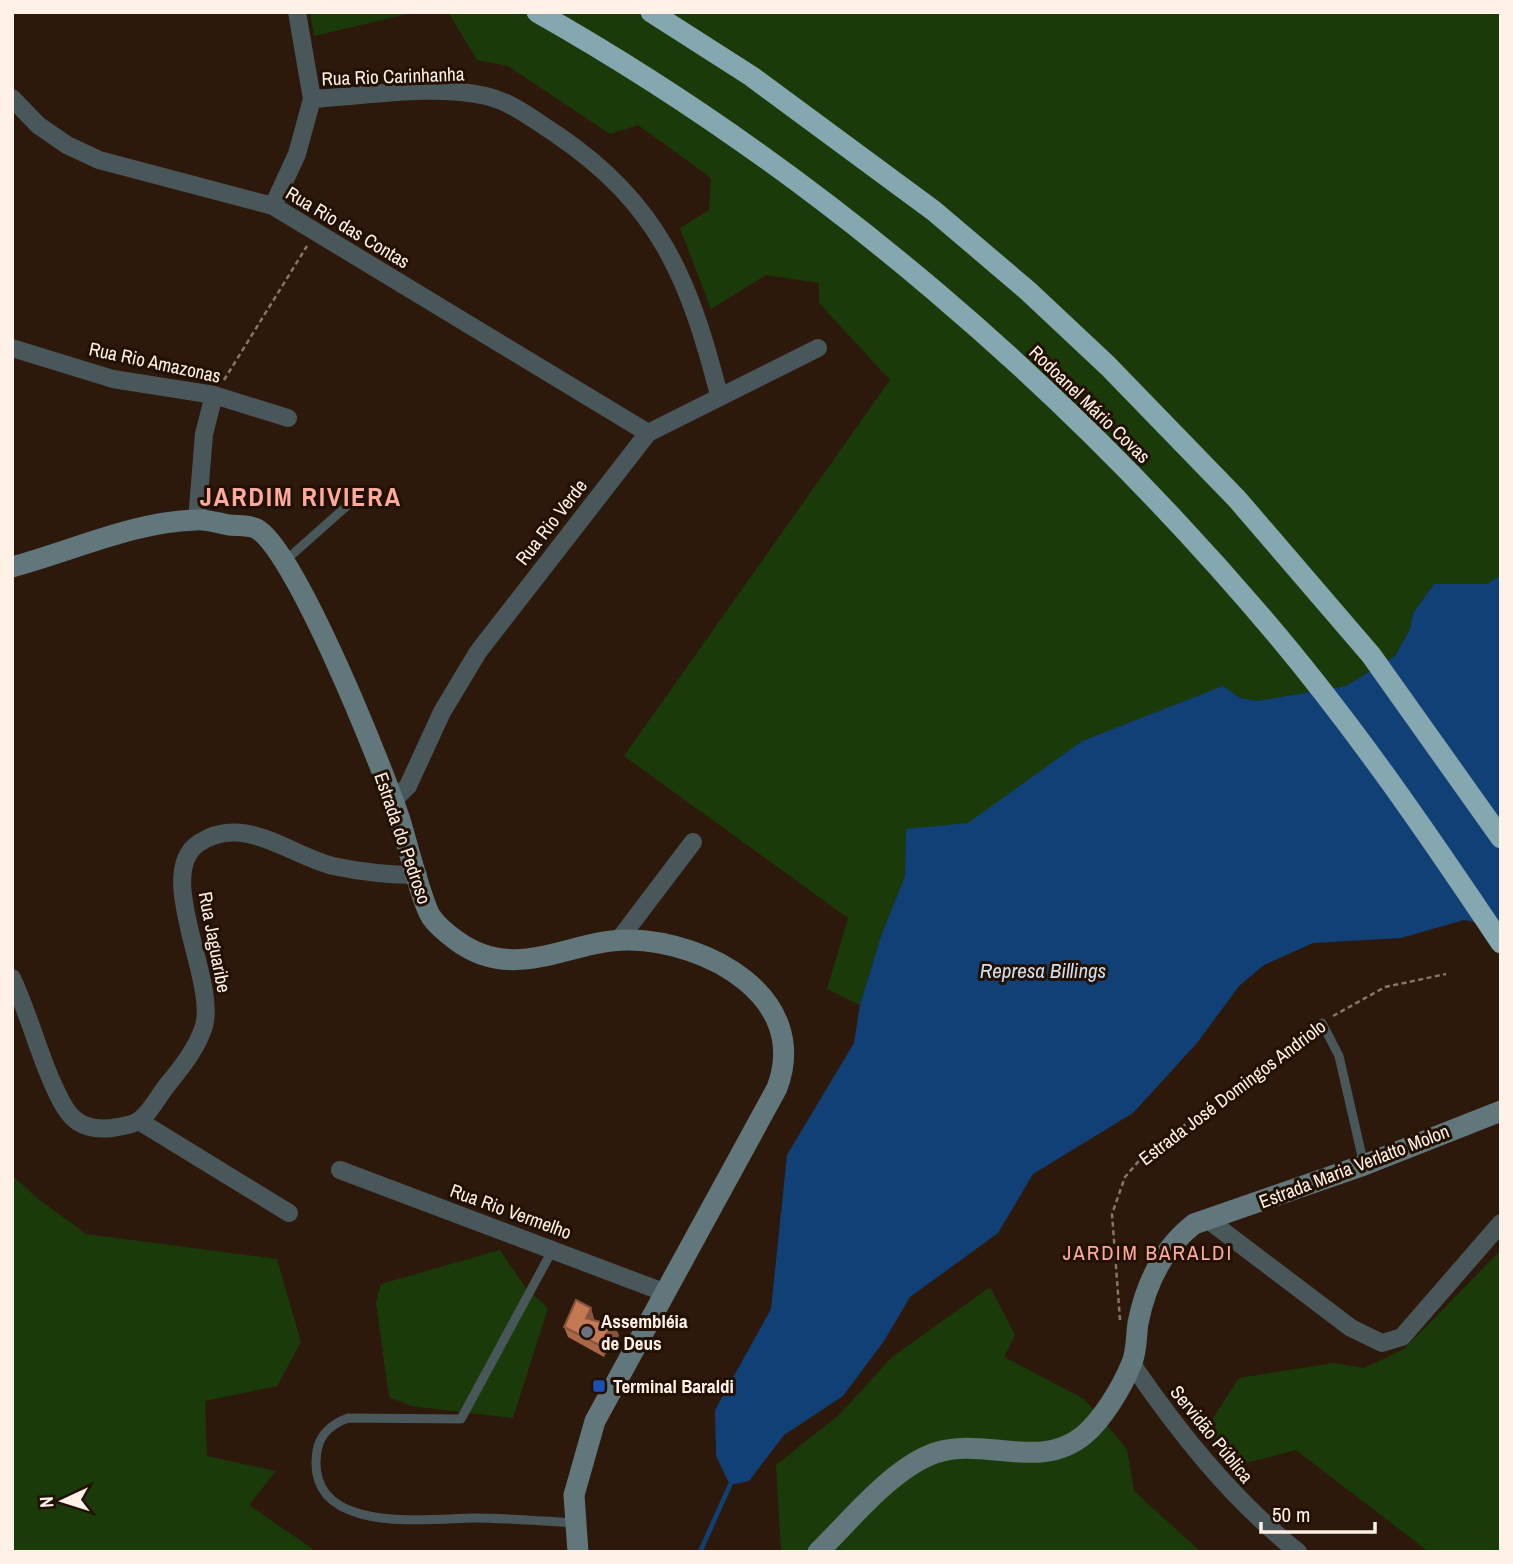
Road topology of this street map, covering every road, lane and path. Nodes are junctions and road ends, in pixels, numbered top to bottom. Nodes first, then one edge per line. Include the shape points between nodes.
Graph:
1 (297, 12) edge
2 (537, 12) edge
3 (651, 12) edge
4 (12, 98) edge
5 (312, 99) junction
6 (273, 206) junction
7 (316, 231) junction
8 (12, 348) edge
9 (818, 348) dead end
10 (214, 395) junction
11 (719, 395) junction
12 (288, 418) dead end
13 (648, 433) junction
14 (348, 505) dead end
15 (197, 520) junction
16 (286, 560) junction
17 (13, 564) edge
18 (393, 800) junction
19 (1501, 838) edge
20 (693, 842) dead end
21 (418, 875) junction
22 (618, 941) junction
23 (1501, 943) edge
24 (1446, 974) dead end
25 (12, 978) edge
26 (1322, 1024) junction
27 (1501, 1111) edge
28 (139, 1121) junction
29 (1364, 1165) junction
30 (340, 1170) dead end
31 (289, 1213) dead end
32 (1207, 1219) junction
33 (1501, 1223) edge
34 (553, 1249) junction
35 (666, 1293) junction
36 (1120, 1322) dead end
37 (1132, 1364) junction
38 (574, 1522) junction
39 (578, 1552) edge
40 (818, 1552) edge
41 (1298, 1552) edge

1 - 5 street
2 - 23 highway, Rodoanel Mário Covas via 676,95 745,144 1005,353 1158,502 1277,635 1414,813
3 - 19 highway, Rodoanel Mário Covas via 751,76 934,211 1108,366 1237,499 1371,655
4 - 6 street, Rua Rio das Contas via 66,145 99,160
5 - 6 street, Rua Rio Carinhanha via 297,154
5 - 11 street, Rua Rio Carinhanha via 426,93 487,96 519,110 578,149 622,187 660,236 682,279
6 - 7 street, Rua Rio das Contas
7 - 10 path
7 - 13 street, Rua Rio das Contas
8 - 10 street, Rua Rio Amazonas via 113,379
9 - 11 street, Rua Rio Verde
10 - 12 street, Rua Rio Amazonas
10 - 15 street via 204,434
11 - 13 street, Rua Rio Verde
13 - 18 street, Rua Rio Verde via 478,652 442,712 408,786
14 - 16 lane
15 - 16 main road, Estrada do Pedroso via 256,527
15 - 17 main road, Estrada do Pedroso via 139,528
16 - 18 main road, Estrada do Pedroso
18 - 21 main road, Estrada do Pedroso
20 - 22 street
21 - 22 main road, Estrada do Pedroso via 430,917 459,943 485,956 555,956
21 - 28 street, Rua Jaguaribe via 332,866 247,832 216,835 198,843 184,861 182,877 205,996 205,1024 186,1060
22 - 35 main road, Estrada do Pedroso via 677,948 728,969 766,1000 784,1037 785,1060 777,1088
24 - 26 path, Estrada José Domingos Andriolo via 1385,987
25 - 28 street via 52,1082 72,1118 96,1130
26 - 29 lane via 1339,1056
26 - 36 path, Estrada José Domingos Andriolo via 1144,1155 1125,1177 1112,1214
27 - 29 main road, Estrada Maria Verlatto Molon
28 - 31 street
29 - 32 main road, Estrada Maria Verlatto Molon
30 - 34 street, Rua Rio Vermelho
32 - 33 street via 1351,1328 1382,1343 1402,1337
32 - 37 main road via 1182,1234 1158,1263 1143,1303
34 - 35 street, Rua Rio Vermelho
34 - 38 lane via 461,1419 348,1418 337,1422 318,1444 317,1471 322,1486 337,1503 376,1519
35 - 38 main road, Estrada do Pedroso via 595,1421 576,1479
37 - 40 main road via 1096,1423 1072,1444 1033,1454 936,1453 895,1478
37 - 41 street, Servidão Pública via 1242,1503
38 - 39 main road, Estrada do Pedroso

